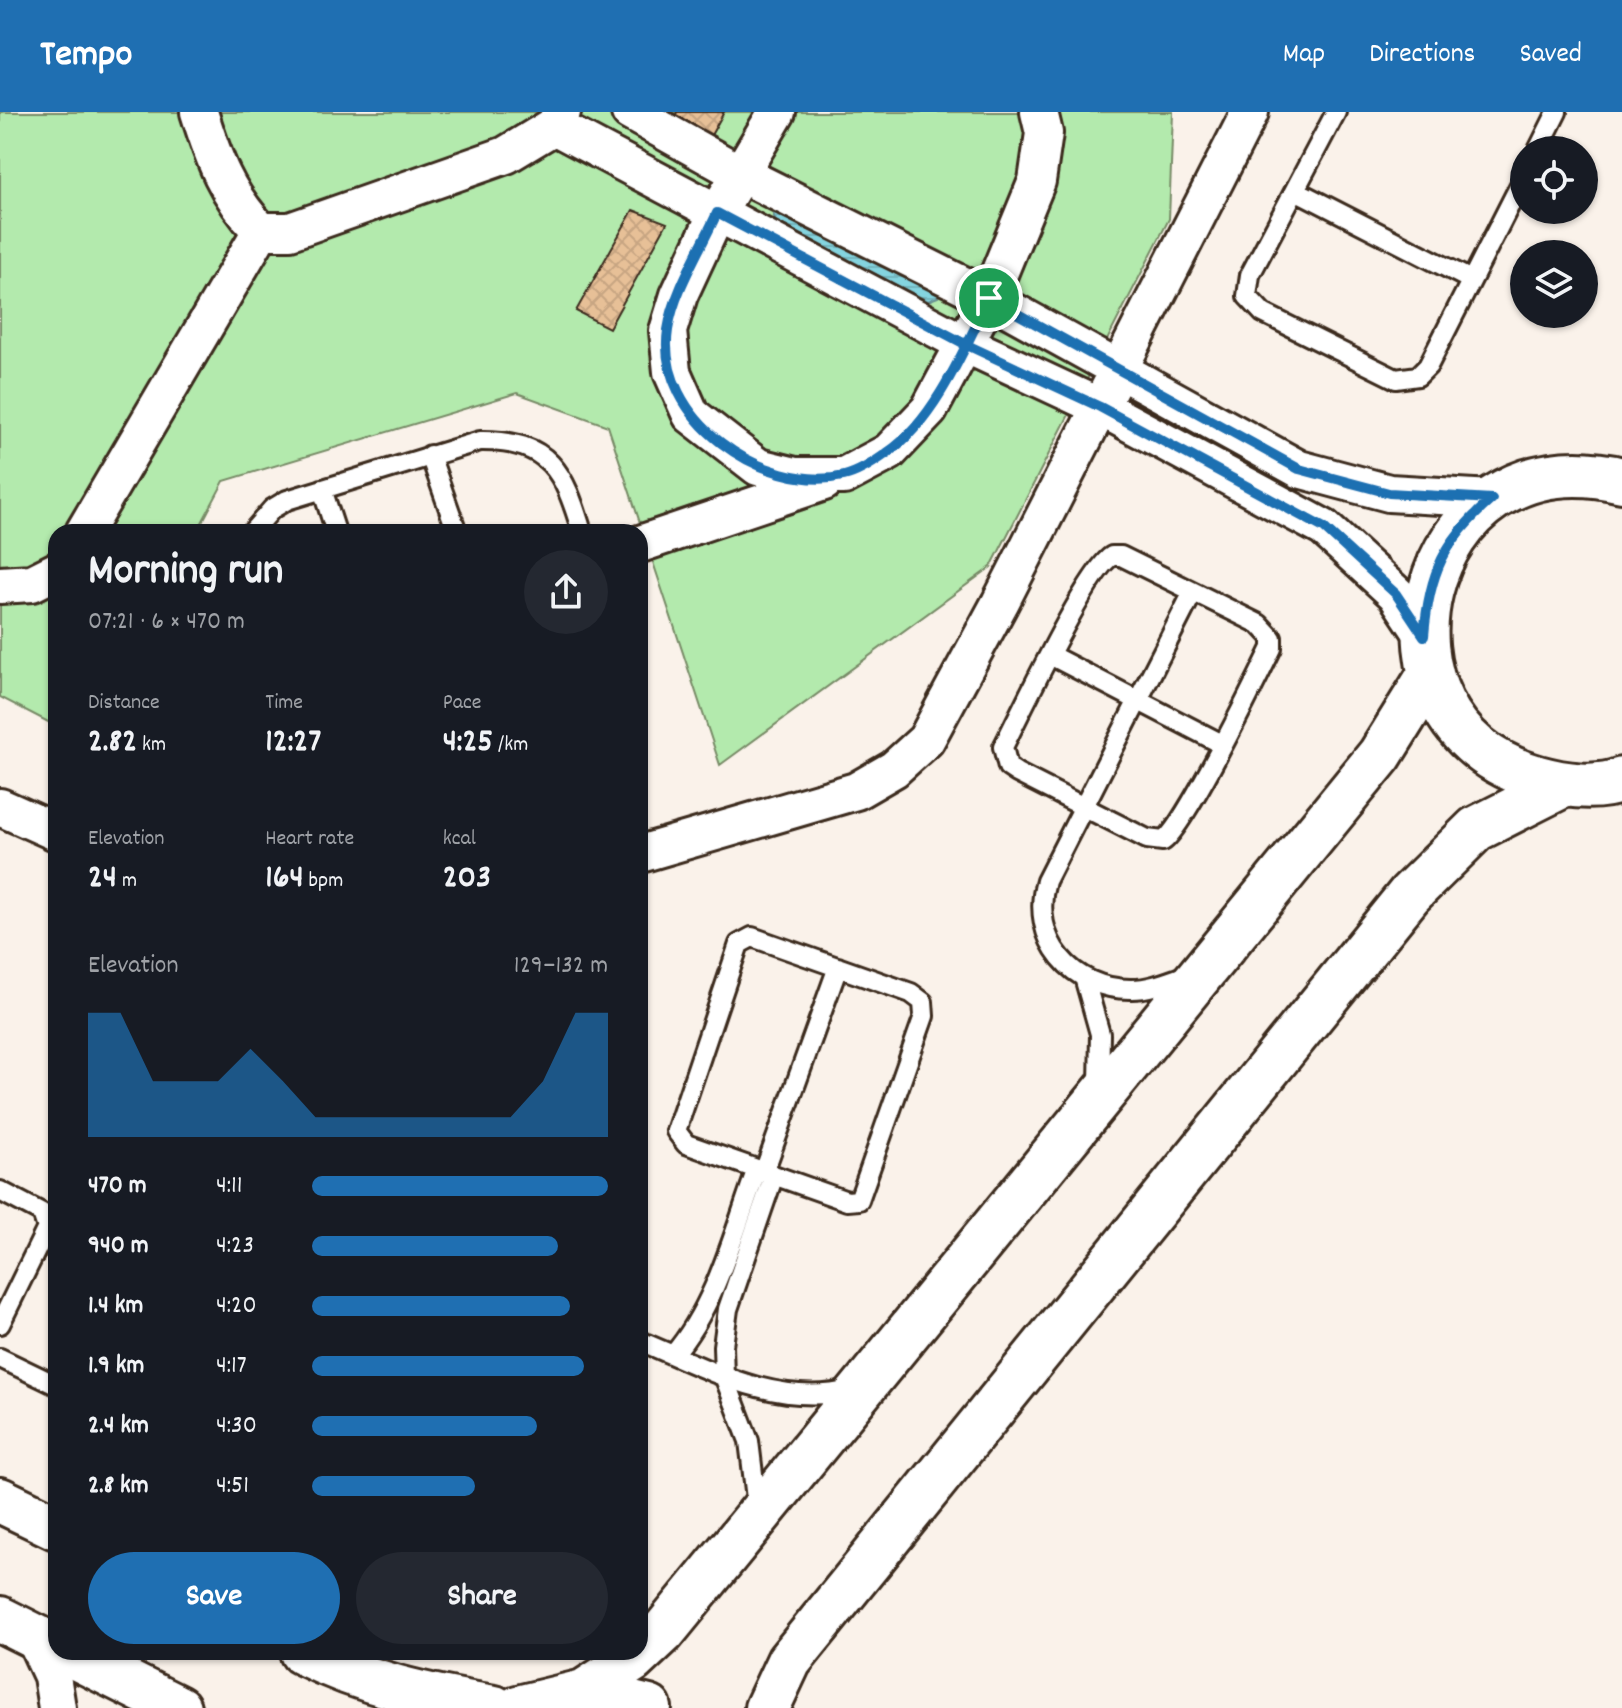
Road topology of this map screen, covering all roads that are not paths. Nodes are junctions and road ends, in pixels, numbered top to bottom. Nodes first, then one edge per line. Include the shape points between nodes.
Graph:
1 (199, 112) edge
2 (630, 112) edge
3 (777, 112) edge
4 (1039, 112) edge
5 (1250, 112) edge
6 (1336, 112) edge
7 (1557, 112) edge
8 (558, 119) edge
9 (1545, 136) edge
10 (741, 174) junction
11 (1295, 190) junction
12 (1510, 204) edge
13 (717, 213) junction
14 (261, 231) junction
15 (1471, 280) junction
16 (989, 298) junction
17 (967, 345) junction
18 (1119, 371) junction
19 (1100, 407) junction
20 (430, 455) junction
21 (1612, 466) edge
22 (844, 476) junction
23 (322, 489) junction
24 (1492, 499) junction
25 (89, 524) edge
26 (259, 524) edge
27 (333, 524) edge
28 (454, 524) edge
29 (580, 524) edge
30 (648, 541) edge
31 (48, 575) edge
32 (0, 585) edge
33 (1193, 592) junction
34 (1427, 654) junction
35 (1050, 655) junction
36 (1138, 700) junction
37 (1222, 744) junction
38 (1622, 780) edge
39 (1563, 785) junction
40 (0, 807) edge
41 (1084, 808) junction
42 (48, 828) edge
43 (648, 852) edge
44 (838, 967) junction
45 (1204, 970) junction
46 (1084, 977) junction
47 (1094, 1105) junction
48 (765, 1172) junction
49 (0, 1191) edge
50 (0, 1324) edge
51 (648, 1344) edge
52 (673, 1355) junction
53 (0, 1358) edge
54 (724, 1376) junction
55 (48, 1381) edge
56 (866, 1386) junction
57 (0, 1500) edge
58 (757, 1519) junction
59 (48, 1523) edge
60 (39, 1638) edge
61 (648, 1646) edge
62 (78, 1660) edge
63 (318, 1660) edge
64 (633, 1660) edge
65 (584, 1692) junction
66 (158, 1706) edge
67 (57, 1708) edge
68 (494, 1708) edge
69 (518, 1708) edge
70 (649, 1708) edge
71 (767, 1708) edge

1 - 14 street via 222,180
2 - 10 street
3 - 10 street
4 - 16 street via 1044,133 1037,181
5 - 18 street
6 - 11 lane
7 - 9 lane
8 - 13 street
8 - 14 street via 506,155 290,231
10 - 13 street
10 - 16 street
11 - 15 lane
11 - 15 lane via 1250,275 1247,296 1256,309 1396,379 1418,376 1428,366
12 - 15 lane
13 - 17 street
13 - 22 street via 668,331 672,372 691,415 758,467 795,476
14 - 25 street
16 - 17 street
16 - 18 street
17 - 19 street
17 - 22 street via 929,410 889,452
18 - 19 street
18 - 24 street via 1299,469 1389,493
19 - 34 street via 1324,528 1396,594
19 - 43 street via 926,740 911,755 876,781 834,799
20 - 23 lane
20 - 28 lane
20 - 29 lane via 480,441 507,440 532,448 553,464 568,486
21 - 24 street via 1540,477
22 - 30 street
23 - 26 lane via 287,500
23 - 27 lane
24 - 34 street via 1463,525 1440,558 1427,596
31 - 32 street via 32,583
33 - 35 lane via 1112,556 1099,567
33 - 36 lane
33 - 37 lane via 1259,624 1272,638 1272,648
34 - 39 street via 1450,715 1480,749 1519,773
34 - 45 street via 1380,755
35 - 36 lane
35 - 41 lane via 1003,747 1004,758 1017,773
36 - 37 lane
36 - 41 lane
37 - 41 lane via 1175,830 1163,841 1147,839
38 - 39 street
39 - 71 street via 1476,829 1410,894 789,1661
40 - 42 street
41 - 46 lane via 1040,901 1044,931 1058,958
44 - 48 lane
44 - 48 lane via 923,1002 924,1016 859,1200 847,1201
44 - 48 lane via 759,938 739,944 675,1123 686,1144
45 - 46 lane via 1132,989
45 - 47 street
46 - 47 lane via 1100,1034
47 - 56 street
48 - 52 lane via 708,1301
48 - 54 lane via 728,1309
49 - 50 lane via 42,1213 47,1228
51 - 52 lane
52 - 54 lane
53 - 55 lane
54 - 56 lane via 770,1392 818,1395
54 - 58 lane via 749,1441
56 - 58 street
57 - 59 street
58 - 61 street
60 - 67 street
62 - 66 street
63 - 68 street via 346,1674 429,1697
64 - 65 street
65 - 69 street
65 - 70 street

